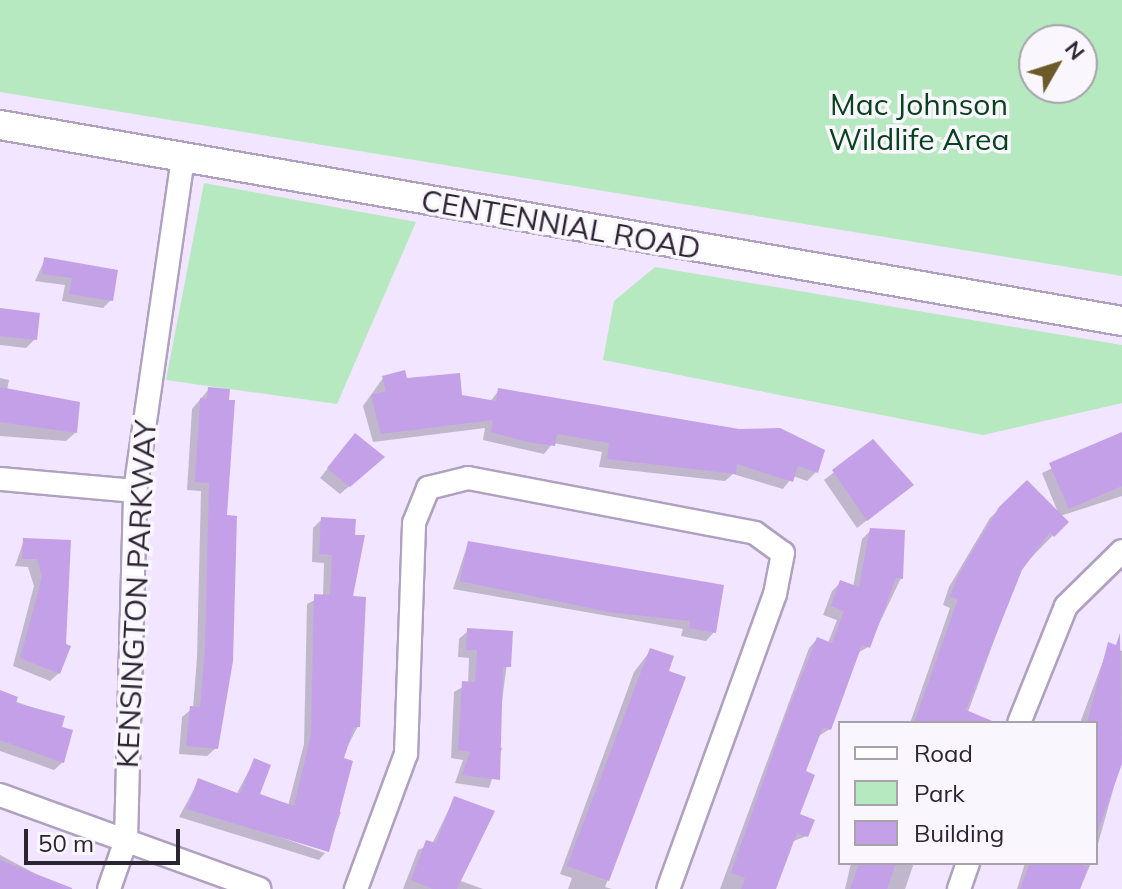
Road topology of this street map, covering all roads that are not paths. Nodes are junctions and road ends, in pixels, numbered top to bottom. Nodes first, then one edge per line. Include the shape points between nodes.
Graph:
1 (0, 125) edge
2 (183, 156) junction
3 (1122, 321) edge
4 (0, 479) edge
5 (135, 491) junction
6 (1122, 551) edge
7 (1020, 721) edge
8 (0, 795) edge
9 (126, 840) junction
10 (967, 865) edge
11 (109, 889) edge
12 (259, 889) edge
13 (356, 889) edge
14 (668, 889) edge
15 (959, 889) edge

1 - 2 main road, CENTENNIAL ROAD
2 - 3 main road, CENTENNIAL ROAD
2 - 5 street, KENSINGTON PARKWAY
4 - 5 street
5 - 9 street, KENSINGTON PARKWAY
6 - 7 street via 1066,606
8 - 9 street
9 - 11 street, KENSINGTON PARKWAY
9 - 12 street
10 - 15 street
13 - 14 street via 406,754 414,523 428,488 468,478 755,533 783,553 775,594

